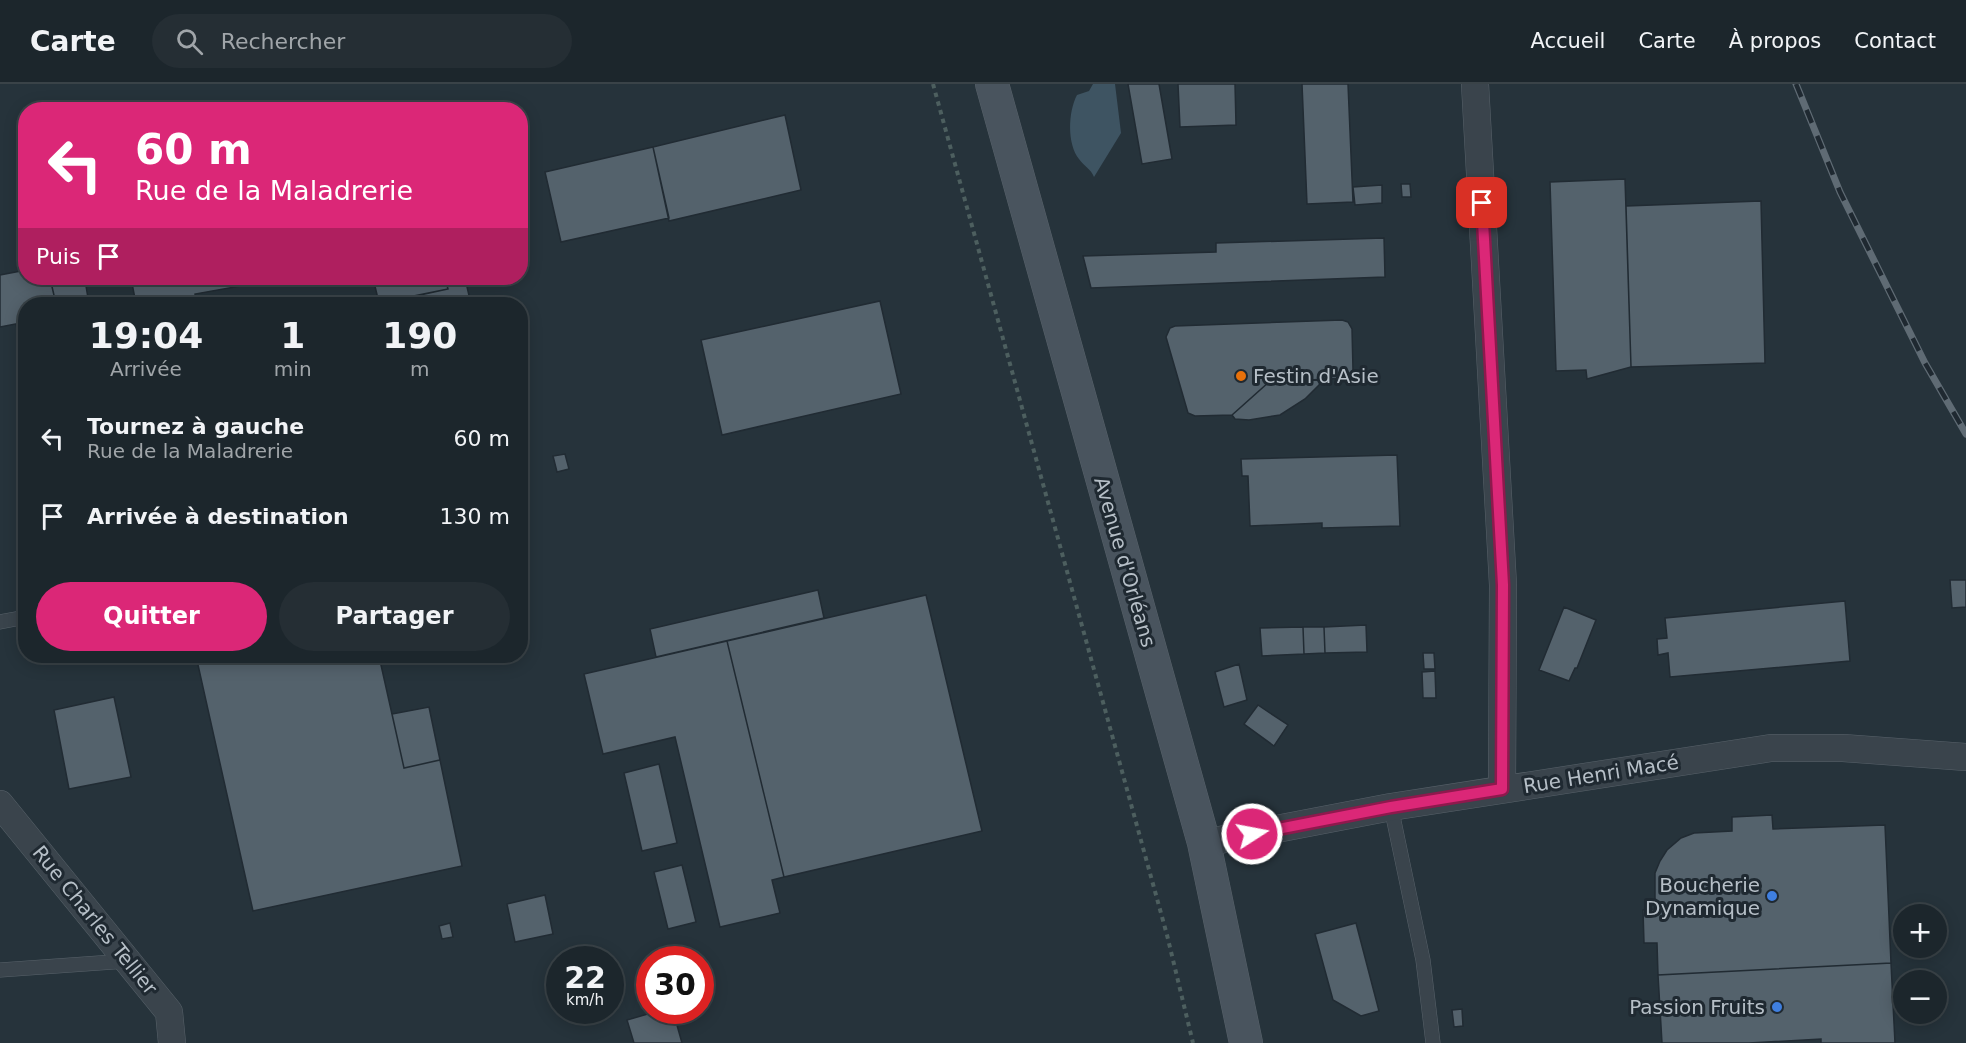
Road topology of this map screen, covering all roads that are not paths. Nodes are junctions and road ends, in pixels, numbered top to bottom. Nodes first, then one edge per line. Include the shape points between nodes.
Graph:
1 (992, 84) edge
2 (1475, 84) edge
3 (18, 618) edge
4 (0, 622) edge
5 (1966, 757) edge
6 (1502, 789) junction
7 (0, 804) edge
8 (1391, 807) junction
9 (1203, 843) junction
10 (129, 961) junction
11 (0, 970) edge
12 (172, 1043) edge
13 (1246, 1043) edge
14 (1433, 1043) edge

1 - 9 main road, Avenue d'Orléans
2 - 6 street via 1503,585
3 - 4 lane
5 - 6 street, Rue Henri Macé via 1843,748 1771,748
6 - 8 street, Rue Henri Macé
7 - 10 street, Rue Charles Tellier
8 - 9 street, Rue Henri Macé
8 - 14 lane via 1423,960
9 - 13 main road, Avenue d'Orléans
10 - 11 lane
10 - 12 street, Rue Charles Tellier via 169,1012

